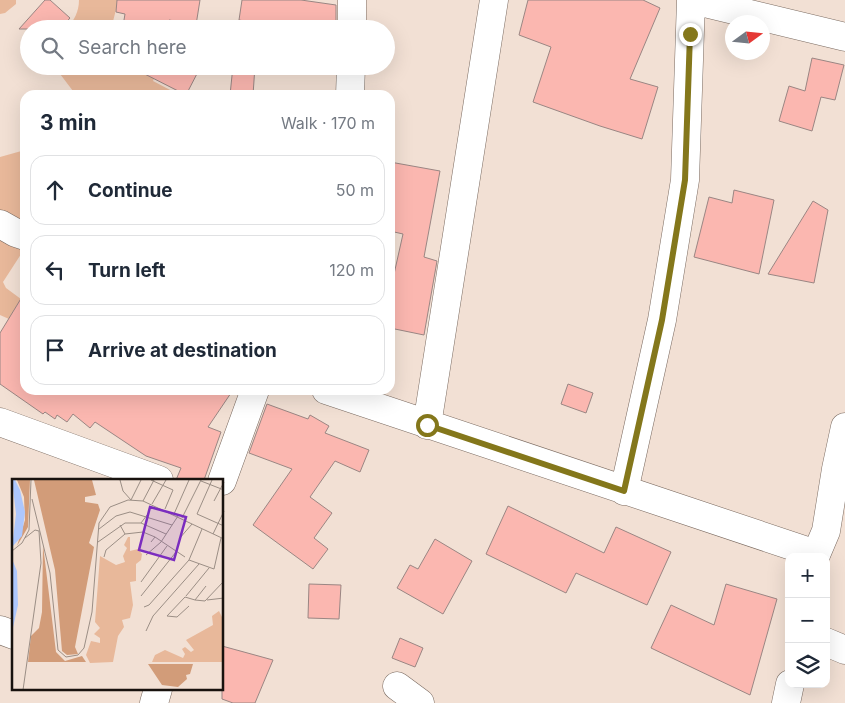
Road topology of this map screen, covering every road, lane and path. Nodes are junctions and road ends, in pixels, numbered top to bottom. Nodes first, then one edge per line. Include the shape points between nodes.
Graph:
1 (352, 0) edge
2 (494, 0) edge
3 (691, 0) edge
4 (352, 20) edge
5 (845, 37) edge
6 (351, 75) edge
7 (350, 90) edge
8 (0, 224) edge
9 (20, 234) edge
10 (253, 395) edge
11 (340, 395) edge
12 (0, 422) edge
13 (427, 425) junction
14 (845, 427) edge
15 (841, 470) edge
16 (155, 479) edge
17 (223, 479) edge
18 (624, 491) junction
19 (809, 553) edge
20 (816, 553) edge
21 (0, 630) edge
22 (12, 634) edge
23 (828, 643) edge
24 (845, 650) edge
25 (397, 686) dead end
26 (789, 688) edge
27 (158, 690) edge
28 (154, 703) edge
29 (420, 703) edge
30 (786, 703) edge

1 - 4 street
2 - 13 street
3 - 5 street
3 - 18 street via 685,180 662,320
6 - 7 street
8 - 9 street
10 - 17 street
11 - 13 street
12 - 16 street
13 - 18 street
14 - 15 street
15 - 20 street via 826,531
18 - 19 street
21 - 22 street
23 - 24 street
25 - 29 street
26 - 30 street
27 - 28 street

